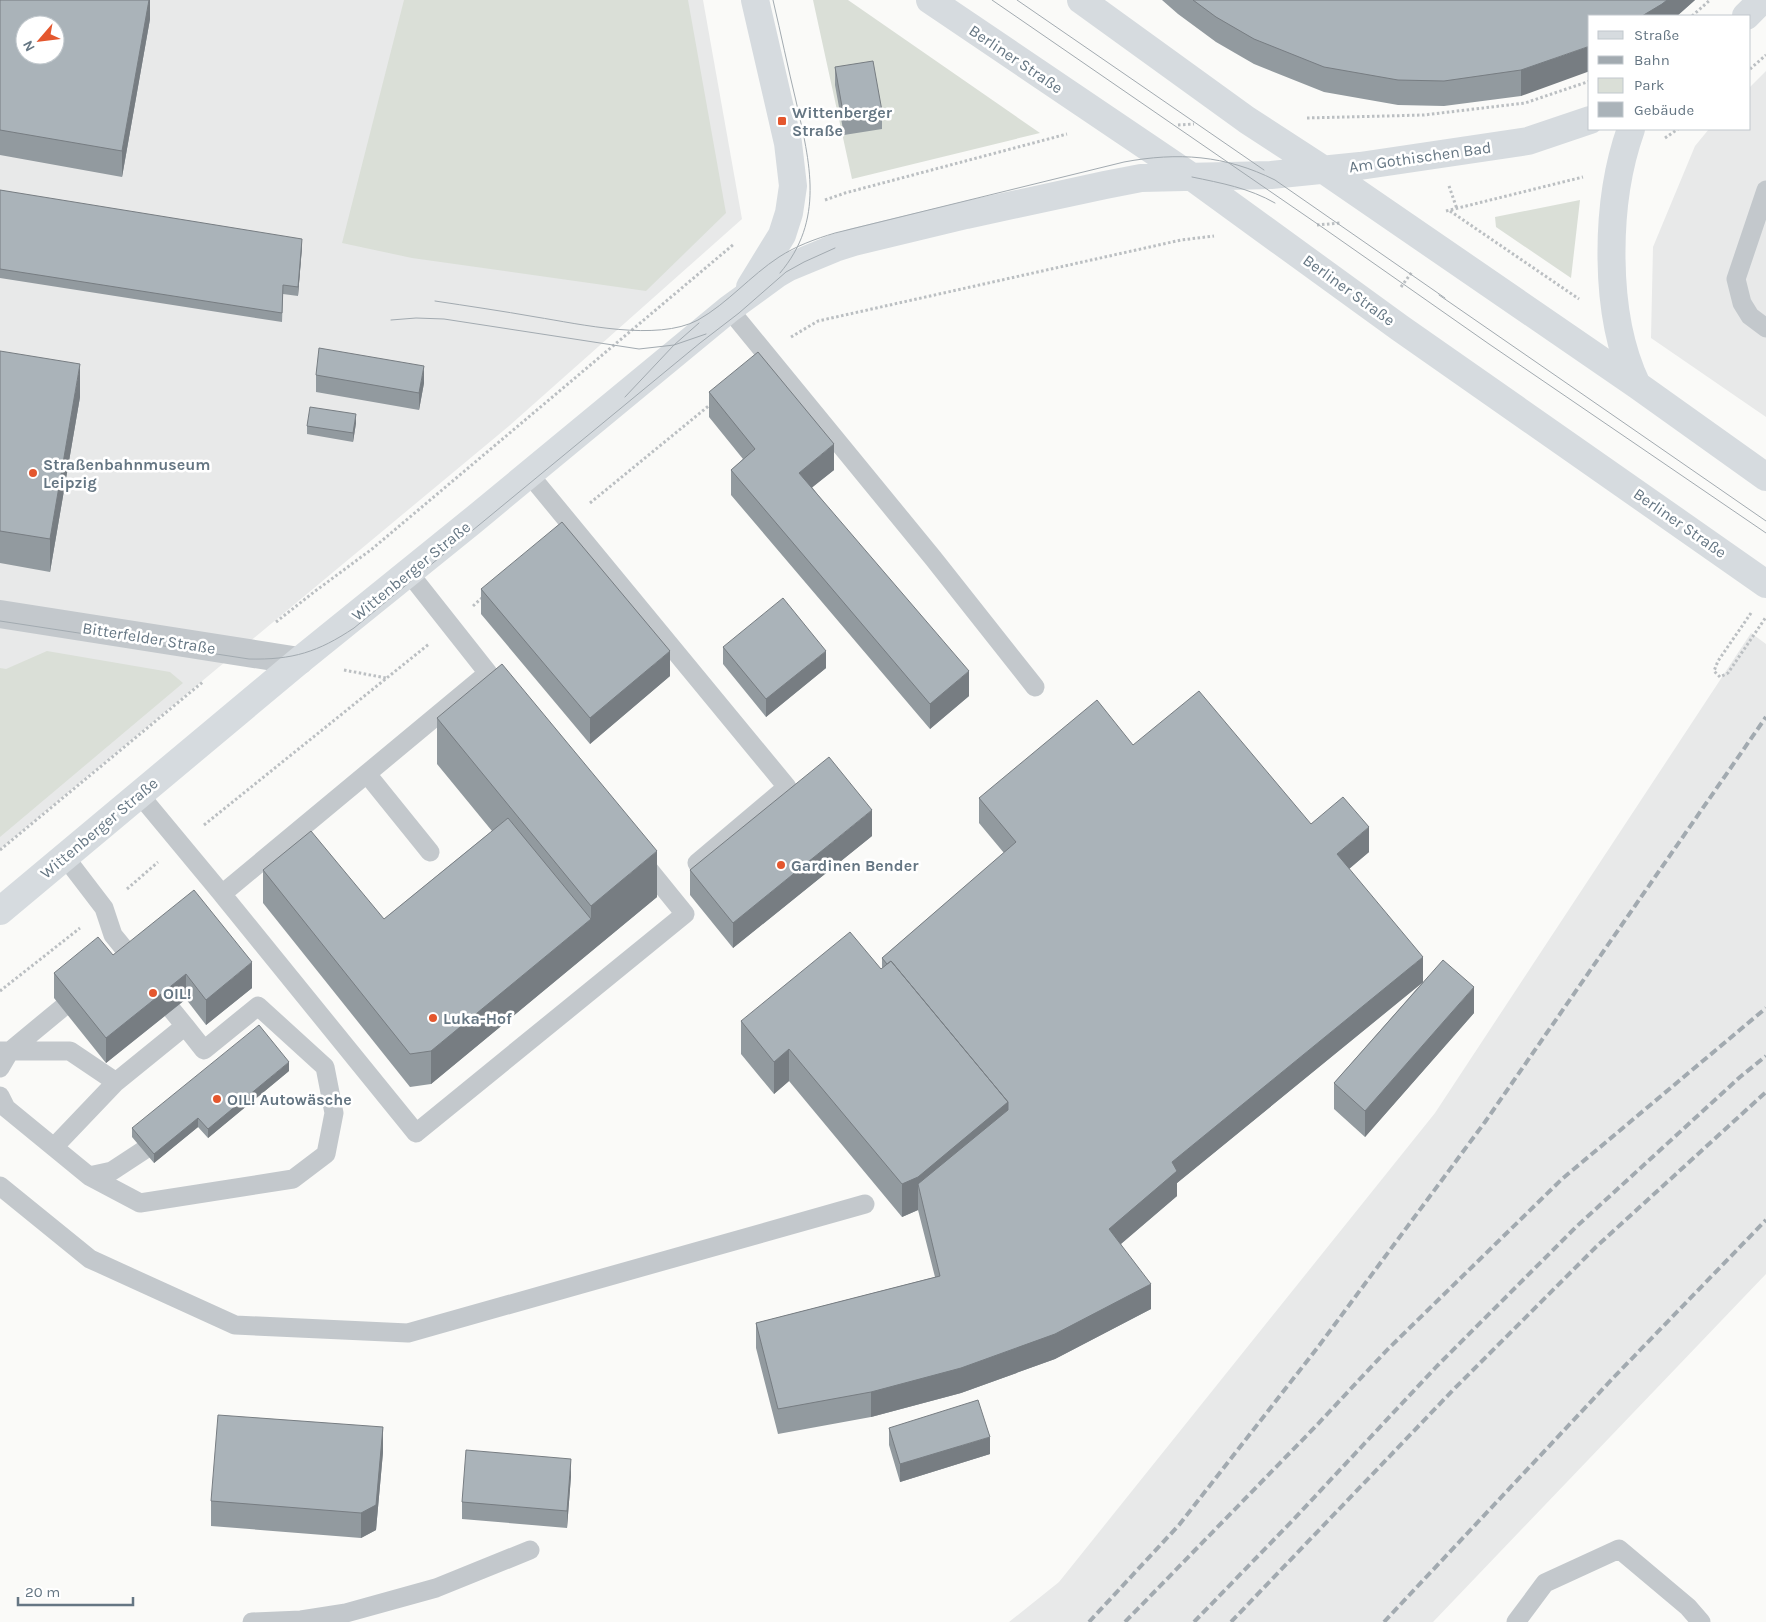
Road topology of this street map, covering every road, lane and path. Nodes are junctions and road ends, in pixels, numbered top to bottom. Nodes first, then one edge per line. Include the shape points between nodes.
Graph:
1 (755, 0) edge
2 (930, 0) edge
3 (1080, 0) edge
4 (1710, 0) edge
5 (1762, 0) edge
6 (1693, 15) edge
7 (1747, 15) edge
8 (1766, 55) edge
9 (1751, 68) edge
10 (1588, 82) edge
11 (1304, 117) dead end
12 (1588, 121) edge
13 (1630, 130) edge
14 (1620, 164) junction
15 (1324, 170) junction
16 (1192, 177) junction
17 (1766, 190) edge
18 (1449, 211) junction
19 (1394, 220) junction
20 (1266, 229) junction
21 (1214, 236) dead end
22 (1432, 244) junction
23 (1580, 300) dead end
24 (735, 304) junction
25 (1382, 314) junction
26 (1766, 328) edge
27 (1637, 385) junction
28 (529, 474) junction
29 (1766, 477) edge
30 (409, 573) junction
31 (1766, 584) edge
32 (0, 614) edge
33 (1766, 617) edge
34 (1742, 626) dead end
35 (299, 661) junction
36 (488, 672) junction
37 (1035, 687) dead end
38 (500, 688) edge
39 (367, 774) junction
40 (139, 794) junction
41 (630, 846) edge
42 (430, 852) dead end
43 (64, 857) junction
44 (697, 863) edge
45 (222, 894) junction
46 (0, 911) edge
47 (113, 935) junction
48 (110, 954) edge
49 (135, 962) edge
50 (62, 1008) edge
51 (172, 1010) edge
52 (185, 1026) junction
53 (5, 1051) edge
54 (0, 1068) edge
55 (116, 1082) junction
56 (0, 1096) edge
57 (54, 1147) junction
58 (144, 1150) edge
59 (89, 1176) junction
60 (0, 1186) edge
61 (865, 1204) dead end
62 (530, 1550) dead end
63 (252, 1622) edge
64 (1516, 1622) edge
65 (1701, 1622) edge

1 - 24 main road via 788,143 793,186 782,235 760,273
2 - 16 main road, Berliner Straße
3 - 15 main road via 1247,120
4 - 6 path
5 - 7 main road
8 - 9 path
10 - 11 path via 1524,103 1424,115
12 - 15 main road, Am Gothischen Bad via 1505,145
13 - 14 main road
14 - 18 path via 1572,181
14 - 27 main road via 1612,224 1615,296 1627,364
15 - 16 main road, Am Gothischen Bad
15 - 19 main road
16 - 20 main road, Berliner Straße
16 - 24 main road, Wittenberger Straße via 1131,180 854,242 789,267
17 - 26 lane via 1736,279 1742,303 1750,316
18 - 19 path
18 - 22 path via 1446,225
18 - 23 path
19 - 20 path
19 - 22 main road
20 - 21 path
20 - 25 main road, Berliner Straße
22 - 25 path
22 - 27 main road
24 - 28 main road, Wittenberger Straße
24 - 37 lane
25 - 31 main road, Berliner Straße
27 - 29 main road
28 - 30 main road, Wittenberger Straße
28 - 44 lane via 787,788
30 - 35 main road, Wittenberger Straße
30 - 36 lane
32 - 35 street, Bitterfelder Straße
33 - 34 path via 1728,673 1720,677 1714,671 1718,661
35 - 40 main road, Wittenberger Straße
36 - 38 lane
36 - 39 lane
39 - 42 lane
39 - 45 lane
40 - 43 main road, Wittenberger Straße
40 - 45 lane
41 - 45 lane via 685,914 416,1133
43 - 46 main road, Wittenberger Straße
43 - 47 lane via 104,908
47 - 48 lane
47 - 49 lane
50 - 53 lane
51 - 52 lane
52 - 55 lane
52 - 59 lane via 204,1050 258,1006 282,1037 325,1067 334,1113 326,1154 293,1179 140,1203
53 - 54 lane
53 - 55 lane via 70,1051
55 - 57 lane
56 - 57 lane via 6,1108
57 - 59 lane
58 - 59 lane via 112,1171
60 - 61 lane via 90,1259 235,1325 408,1333
62 - 63 lane via 436,1588 346,1613 301,1620
64 - 65 lane via 1545,1583 1619,1549 1688,1607

